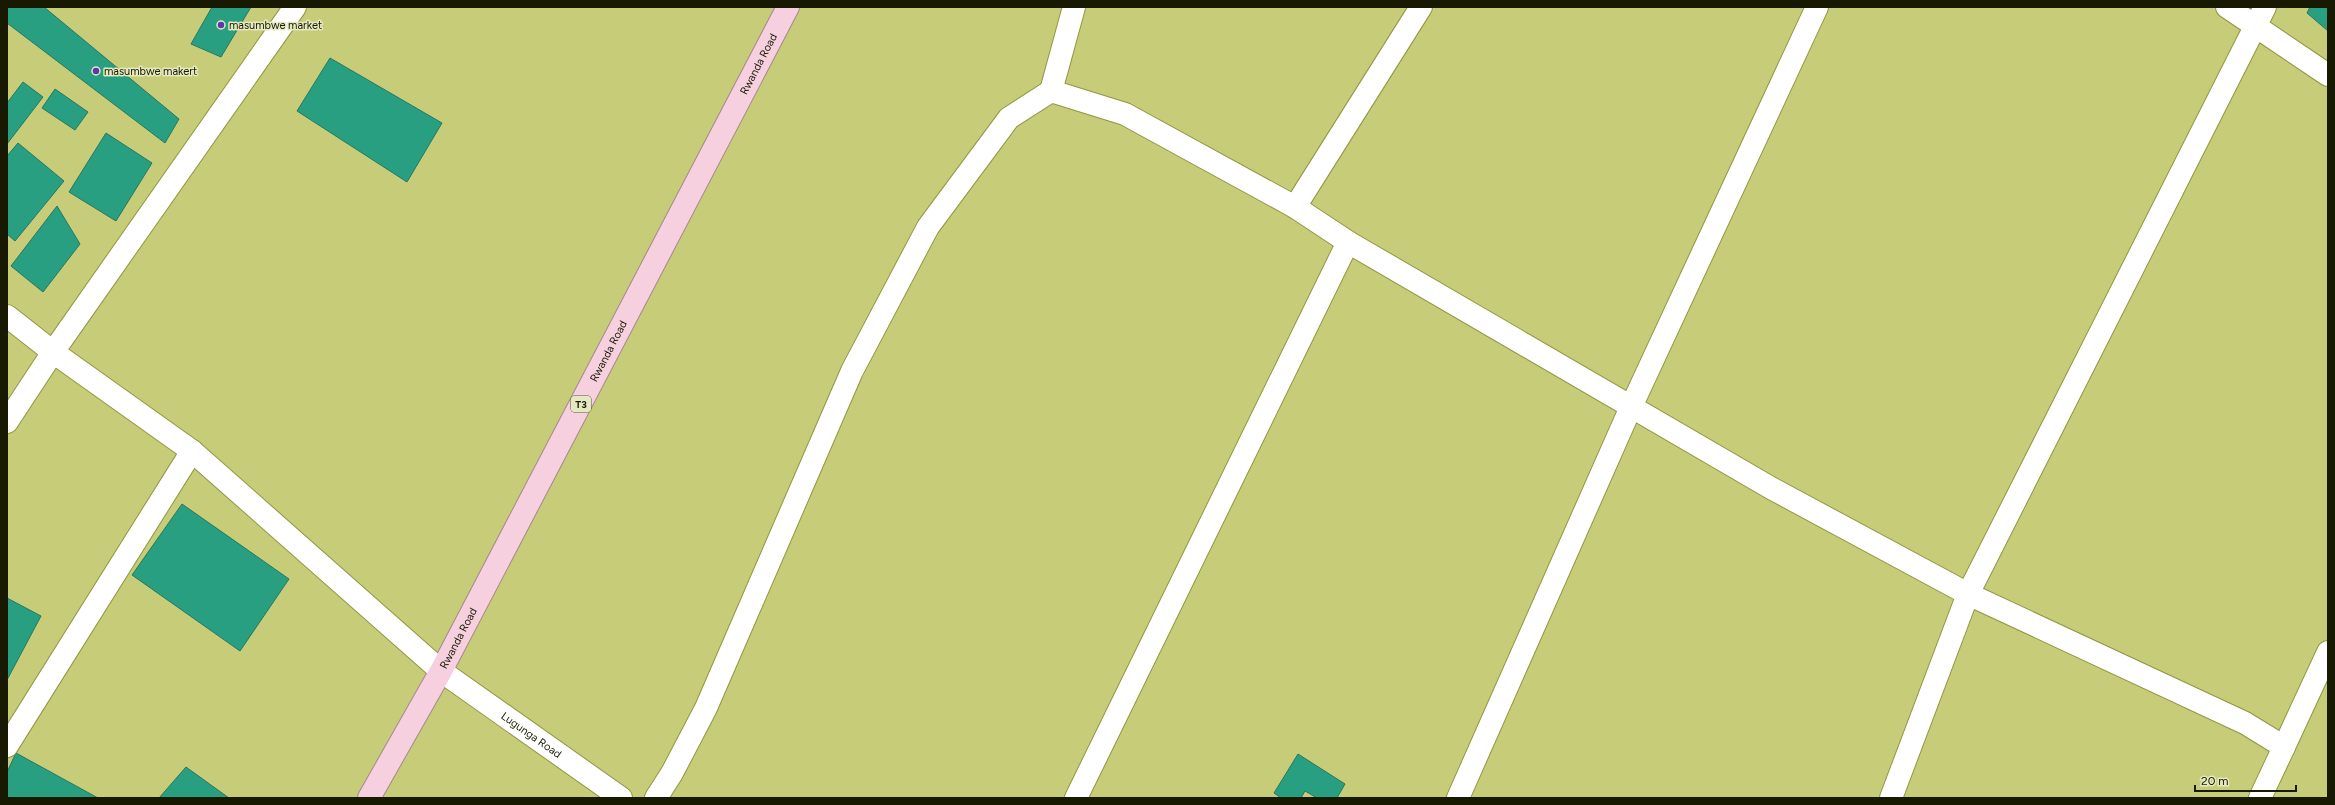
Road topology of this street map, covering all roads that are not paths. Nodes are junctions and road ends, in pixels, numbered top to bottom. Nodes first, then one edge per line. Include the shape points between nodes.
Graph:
1 (295, 7) edge
2 (788, 7) edge
3 (1074, 7) edge
4 (1421, 7) edge
5 (1817, 7) edge
6 (2227, 7) edge
7 (2260, 16) edge
8 (2328, 75) edge
9 (1051, 92) junction
10 (1295, 207) junction
11 (1348, 242) junction
12 (7, 316) edge
13 (53, 352) junction
14 (1631, 407) junction
15 (7, 422) edge
16 (192, 451) junction
17 (1968, 594) junction
18 (2328, 652) edge
19 (441, 671) junction
20 (7, 746) edge
21 (2284, 747) junction
22 (369, 798) edge
23 (621, 798) edge
24 (656, 798) edge
25 (1076, 798) edge
26 (1458, 798) edge
27 (1890, 798) edge
28 (2260, 798) edge

1 - 13 street
2 - 19 highway, Rwanda Road / T3
3 - 9 street
4 - 10 street
5 - 14 street
6 - 7 street
7 - 8 street
7 - 17 street
9 - 10 street via 1125,114
9 - 24 street via 1009,118 928,227 852,371 706,708
10 - 11 street
11 - 14 street
11 - 25 street
12 - 13 street, Lugunga Road
13 - 15 street
13 - 16 street, Lugunga Road
14 - 17 street via 1771,488
14 - 26 street
16 - 19 street, Lugunga Road
16 - 20 street
17 - 21 street via 2245,723
17 - 27 street
18 - 21 street
19 - 22 highway, Rwanda Road / T3
19 - 23 street, Lugunga Road
21 - 28 street

